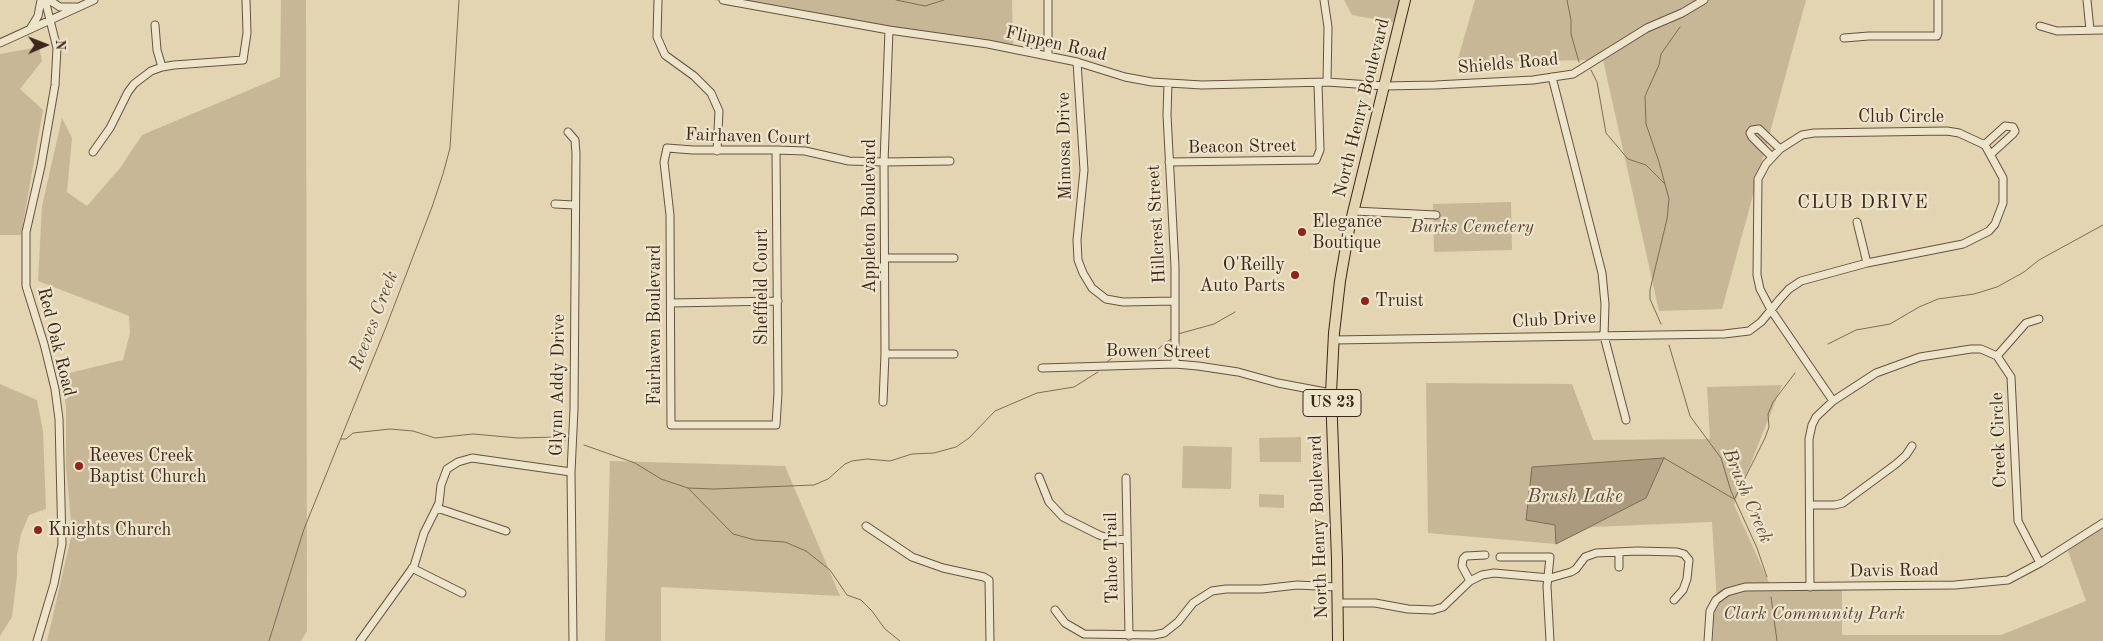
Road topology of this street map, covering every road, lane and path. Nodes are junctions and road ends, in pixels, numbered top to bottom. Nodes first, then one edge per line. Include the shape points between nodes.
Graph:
1 (41, 0) edge
2 (44, 0) edge
3 (49, 0) edge
4 (94, 0) edge
5 (246, 0) edge
6 (658, 0) edge
7 (723, 0) edge
8 (1324, 0) edge
9 (1405, 0) edge
10 (1704, 0) edge
11 (1938, 0) edge
12 (2087, 0) edge
13 (1048, 1) edge
14 (79, 7) junction
15 (51, 20) junction
16 (155, 25) dead end
17 (2040, 26) dead end
18 (29, 30) junction
19 (889, 30) junction
20 (2090, 30) junction
21 (2103, 30) edge
22 (1844, 38) dead end
23 (0, 44) edge
24 (1048, 56) junction
25 (1077, 62) junction
26 (162, 67) junction
27 (1552, 77) junction
28 (1327, 82) junction
29 (1168, 83) junction
30 (1318, 83) junction
31 (1385, 86) junction
32 (568, 132) dead end
33 (1984, 145) junction
34 (1780, 149) junction
35 (667, 150) joint
36 (717, 150) junction
37 (776, 150) junction
38 (93, 152) dead end
39 (1991, 154) junction
40 (1772, 157) junction
41 (950, 161) dead end
42 (884, 162) junction
43 (1169, 162) junction
44 (555, 204) dead end
45 (574, 205) junction
46 (1354, 211) junction
47 (1436, 215) dead end
48 (1856, 222) dead end
49 (885, 258) junction
50 (954, 258) dead end
51 (1867, 263) junction
52 (1175, 301) junction
53 (778, 302) junction
54 (671, 303) junction
55 (1771, 310) junction
56 (2039, 319) dead end
57 (1604, 336) junction
58 (1333, 340) junction
59 (885, 354) junction
60 (954, 354) dead end
61 (1997, 356) junction
62 (1175, 364) junction
63 (1042, 368) dead end
64 (1331, 393) junction
65 (884, 402) dead end
66 (1833, 402) junction
67 (1626, 420) dead end
68 (776, 425) joint
69 (1912, 446) dead end
70 (571, 472) junction
71 (1039, 478) dead end
72 (1126, 478) dead end
73 (1810, 505) junction
74 (437, 508) junction
75 (2103, 523) edge
76 (866, 526) dead end
77 (506, 531) dead end
78 (1127, 540) junction
79 (1619, 552) junction
80 (1485, 555) dead end
81 (1500, 557) dead end
82 (2040, 563) junction
83 (1619, 567) dead end
84 (412, 568) junction
85 (1550, 578) junction
86 (1470, 581) junction
87 (1337, 587) junction
88 (1810, 587) junction
89 (462, 593) dead end
90 (1674, 600) dead end
91 (1338, 603) junction
92 (1055, 610) dead end
93 (1129, 636) junction
94 (37, 641) edge
95 (360, 641) edge
96 (573, 641) edge
97 (990, 641) edge
98 (1338, 641) edge
99 (1550, 641) edge
100 (1708, 641) edge

1 - 18 street via 38,16
2 - 15 street, Red Oak Road
3 - 14 street via 60,7
4 - 14 street
5 - 26 street via 247,32 243,60
6 - 36 street via 657,37 665,55 711,93 719,111
7 - 19 street, Flippen Road
8 - 28 street via 1328,26
9 - 31 highway, North Henry Boulevard / US 23
10 - 27 street, Shields Road via 1647,28 1587,67 1573,74
11 - 22 street via 1937,36
12 - 20 street
13 - 24 street
14 - 15 street
15 - 18 street
15 - 94 street, Red Oak Road via 57,48 55,85 26,232 26,286 44,344 57,404 62,465 62,544
16 - 26 street
17 - 20 street via 2057,31
18 - 23 street
19 - 24 street, Flippen Road
19 - 42 street, Appleton Boulevard
20 - 21 street
24 - 25 street, Flippen Road
25 - 29 street, Flippen Road via 1125,76
25 - 52 street, Mimosa Drive via 1084,170 1077,240 1078,260 1083,273 1092,288 1106,299 1123,302
26 - 38 street via 134,84
27 - 31 street, Shields Road
27 - 57 street, Club Drive via 1602,273
28 - 30 street, Flippen Road
28 - 31 street, Flippen Road
29 - 30 street, Flippen Road
29 - 43 street, Hillcrest Street
30 - 43 street, Beacon Street via 1320,150 1316,160
31 - 46 highway, North Henry Boulevard / US 23
32 - 45 street, Glynn Addy Drive via 575,140
33 - 34 street, Club Circle via 1947,131 1833,133 1802,135
33 - 39 street, Club Circle
33 - 39 street via 2005,126 2013,126 2013,134
34 - 40 street, Club Circle
34 - 40 street via 1759,129 1752,130 1752,137
35 - 36 street, Fairhaven Court
35 - 54 street, Fairhaven Boulevard via 664,162 670,216
36 - 37 street, Fairhaven Court
37 - 42 street, Fairhaven Court via 805,151 849,161
37 - 53 street, Sheffield Court
39 - 51 street, Club Circle via 2003,178 2003,203 1989,231 1962,244
40 - 55 street, Club Circle via 1758,179 1756,213 1757,275 1762,295
41 - 42 street, Fairhaven Court
42 - 49 street, Appleton Boulevard
43 - 52 street, Hillcrest Street
44 - 45 street
45 - 70 street, Glynn Addy Drive
46 - 47 street
46 - 58 highway, North Henry Boulevard / US 23 via 1340,281
48 - 51 street
49 - 50 street
49 - 59 street, Appleton Boulevard
51 - 55 street, Club Circle via 1801,281 1789,289
52 - 62 street, Hillcrest Street
53 - 54 street
53 - 68 street, Sheffield Court
54 - 68 street, Fairhaven Boulevard via 671,426
55 - 57 street, Club Circle via 1749,331 1737,333
55 - 66 street, Club Circle
56 - 61 street via 2026,323
57 - 58 street, Club Drive
57 - 67 street
58 - 64 highway, North Henry Boulevard / US 23
59 - 60 street
59 - 65 street, Appleton Boulevard
61 - 66 street via 1981,349 1971,349 1920,357 1876,373
61 - 82 street, Creek Circle via 2011,377 2013,392 2018,521
62 - 63 street, Bowen Street
62 - 64 street, Bowen Street via 1238,372
64 - 87 highway, North Henry Boulevard / US 23
66 - 73 street via 1816,417 1810,432
69 - 73 street via 1896,464 1843,503
70 - 74 street via 472,458 447,469
70 - 96 street, Glynn Addy Drive
71 - 78 street via 1049,502 1063,517 1099,535
72 - 78 street, Tahoe Trail
73 - 88 street
74 - 77 street
74 - 84 street
75 - 82 street, Davis Road
76 - 97 street via 912,556 989,580
78 - 93 street, Tahoe Trail
79 - 83 street
79 - 85 street via 1590,555 1571,572
79 - 90 street via 1684,554 1689,560 1687,579
80 - 86 street via 1466,556 1462,560
81 - 85 street via 1550,557
82 - 88 street, Davis Road via 2008,580 1955,585
84 - 89 street
84 - 95 street
85 - 86 street via 1494,573
85 - 99 street via 1547,586
86 - 91 street via 1443,606 1432,610 1408,610 1375,603
87 - 91 highway, North Henry Boulevard / US 23
87 - 93 street via 1297,585 1212,591 1193,603 1178,622 1164,632
88 - 100 street, Davis Road via 1745,588 1727,592 1716,600 1710,611
91 - 98 highway, North Henry Boulevard / US 23
92 - 93 street via 1065,623 1084,634

